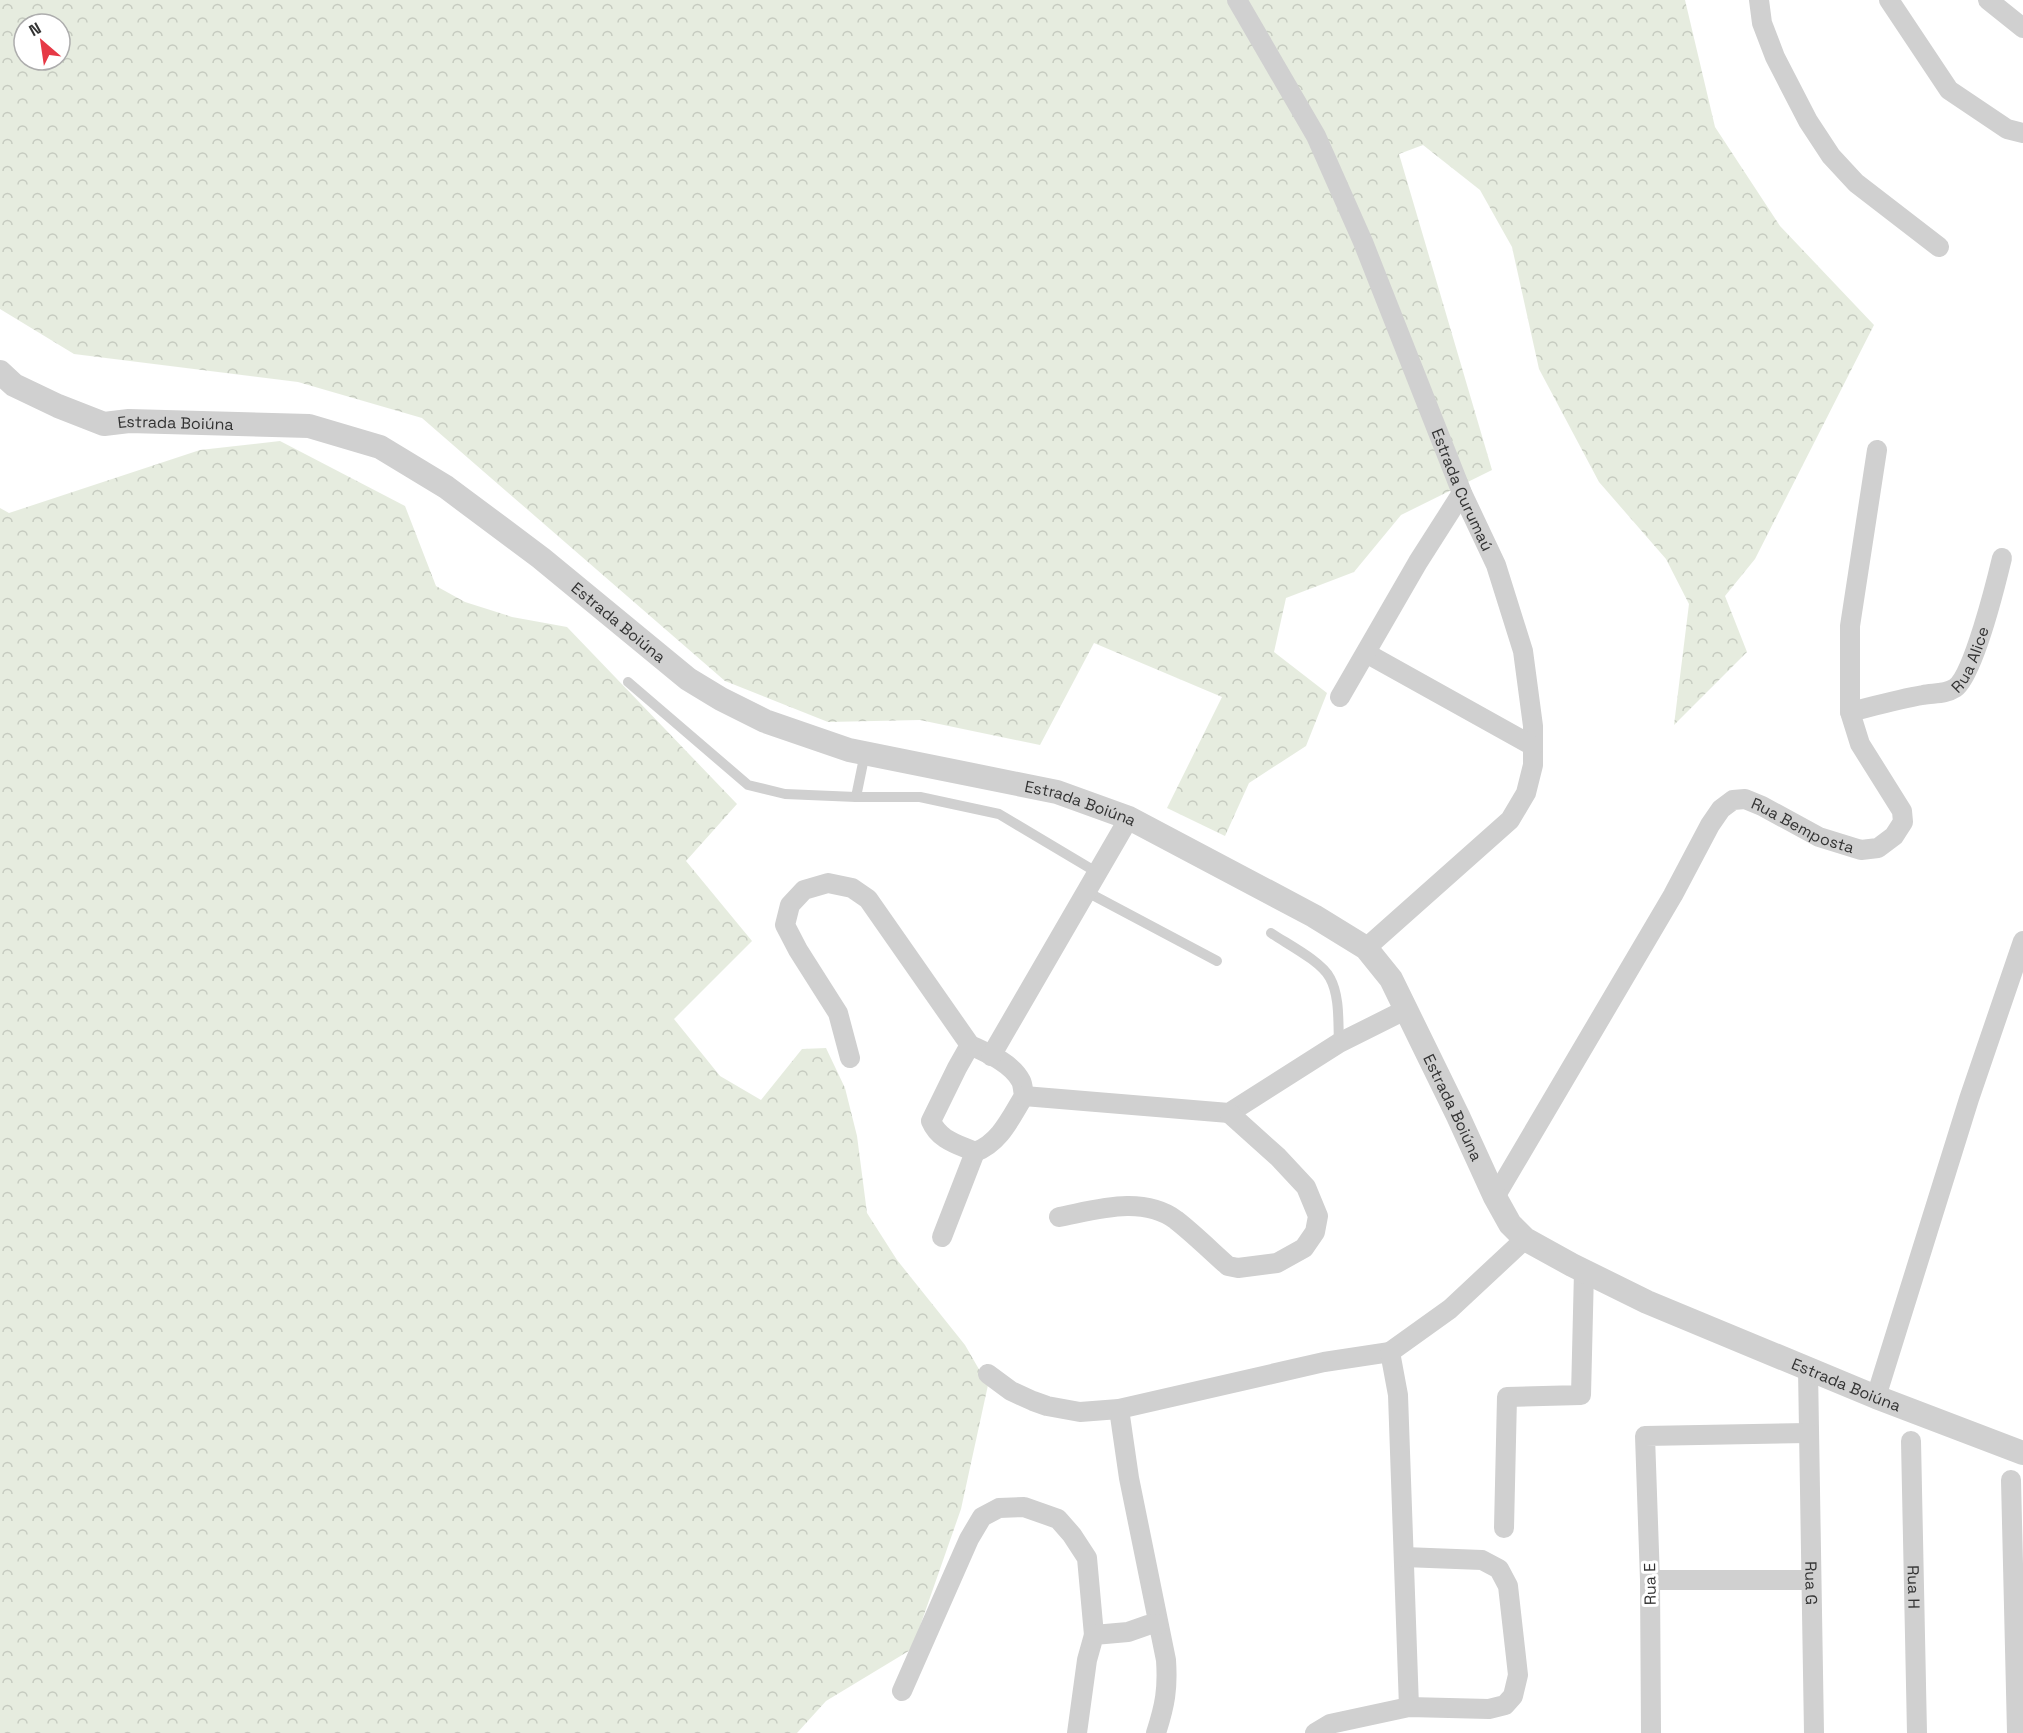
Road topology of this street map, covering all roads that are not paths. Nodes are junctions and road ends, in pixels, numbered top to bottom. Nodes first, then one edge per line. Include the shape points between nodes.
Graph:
1 (1237, 0) edge
2 (1759, 0) edge
3 (1889, 0) edge
4 (1988, 0) edge
5 (2023, 28) edge
6 (2023, 133) edge
7 (1939, 247) dead end
8 (0, 372) edge
9 (1877, 450) dead end
10 (1462, 492) junction
11 (2002, 558) dead end
12 (1366, 653) junction
13 (628, 682) dead end
14 (1340, 697) dead end
15 (1850, 712) junction
16 (1533, 747) junction
17 (865, 753) junction
18 (856, 797) junction
19 (1129, 818) junction
20 (1098, 873) junction
21 (1088, 892) junction
22 (1271, 933) dead end
23 (2023, 941) edge
24 (1366, 948) junction
25 (1218, 961) dead end
26 (1407, 1009) junction
27 (1339, 1043) junction
28 (970, 1045) junction
29 (991, 1056) junction
30 (850, 1058) dead end
31 (1024, 1096) junction
32 (1229, 1113) junction
33 (975, 1152) junction
34 (1495, 1197) junction
35 (1059, 1217) dead end
36 (942, 1237) dead end
37 (1525, 1239) junction
38 (1584, 1271) junction
39 (1390, 1352) junction
40 (1808, 1369) junction
41 (988, 1374) dead end
42 (1876, 1397) junction
43 (1119, 1409) junction
44 (1808, 1433) junction
45 (1911, 1441) dead end
46 (2023, 1453) edge
47 (2011, 1480) dead end
48 (1504, 1528) dead end
49 (1404, 1557) junction
50 (1650, 1580) junction
51 (1810, 1580) junction
52 (1158, 1624) junction
53 (1094, 1635) junction
54 (902, 1691) dead end
55 (1409, 1707) junction
56 (1077, 1733) edge
57 (1156, 1733) edge
58 (1315, 1733) edge
59 (1651, 1733) edge
60 (1814, 1733) edge
61 (1917, 1733) edge
62 (2017, 1733) edge

1 - 10 street, Estrada Curumaú via 1316,136 1363,242
2 - 7 street via 1762,23 1775,57 1831,156 1856,183
3 - 6 street via 1949,90 2007,129
4 - 5 street
8 - 17 street, Estrada Boiúna via 15,385 104,424 129,421 309,426 380,447 446,487 541,558 688,679 765,721
9 - 15 street, Rua Bemposta via 1850,626
10 - 12 street
10 - 16 street, Estrada Curumaú via 1496,565 1523,651
11 - 15 street, Rua Alice via 1966,675 1955,688
12 - 14 street
12 - 16 street
13 - 18 lane via 748,785 785,794
15 - 34 street, Rua Bemposta via 1860,744 1902,811 1903,822 1894,836 1878,848 1861,850 1819,837 1745,799 1733,800 1721,809
16 - 24 street, Estrada Curumaú via 1526,793 1510,820
17 - 18 lane
17 - 19 street, Estrada Boiúna via 1057,792
18 - 20 lane via 920,797 999,814
19 - 20 street
19 - 24 street, Estrada Boiúna
20 - 21 street
21 - 25 lane
21 - 29 street
22 - 27 lane via 1322,968 1330,978 1336,995
23 - 42 street
24 - 26 street, Estrada Boiúna via 1391,979
26 - 27 street
26 - 34 street, Estrada Boiúna
27 - 32 street
28 - 29 street
28 - 30 street via 868,899 852,888 828,883 804,890 789,905 785,925 838,1014
28 - 33 street via 931,1121 942,1137
29 - 31 street via 1021,1080
31 - 32 street
31 - 33 street via 992,1144
32 - 35 street via 1306,1187 1318,1216 1315,1232 1304,1248 1277,1263 1238,1268 1228,1266 1174,1219 1146,1207 1123,1206
33 - 36 street
34 - 37 street, Estrada Boiúna via 1510,1224
37 - 38 street, Estrada Boiúna
37 - 39 street via 1450,1309
38 - 40 street, Estrada Boiúna via 1647,1302
38 - 48 street via 1581,1395 1507,1397
39 - 43 street via 1324,1362
39 - 49 street via 1398,1395
40 - 42 street, Estrada Boiúna
40 - 44 street, Rua G
41 - 43 street via 1011,1391 1047,1406 1080,1412
42 - 46 street, Estrada Boiúna
43 - 52 street
44 - 50 street, Rua E via 1645,1436
44 - 51 street, Rua G
45 - 61 street, Rua H
47 - 62 street
49 - 55 street
49 - 55 street via 1482,1560 1499,1569 1508,1586 1518,1675 1513,1696 1504,1705 1489,1709
50 - 51 street
50 - 59 street, Rua E
51 - 60 street, Rua G
52 - 53 street
52 - 57 street via 1168,1685
53 - 54 street via 1087,1558 1072,1535 1058,1519 1023,1507 999,1508 982,1517 969,1539
53 - 56 street
55 - 58 street via 1330,1724

